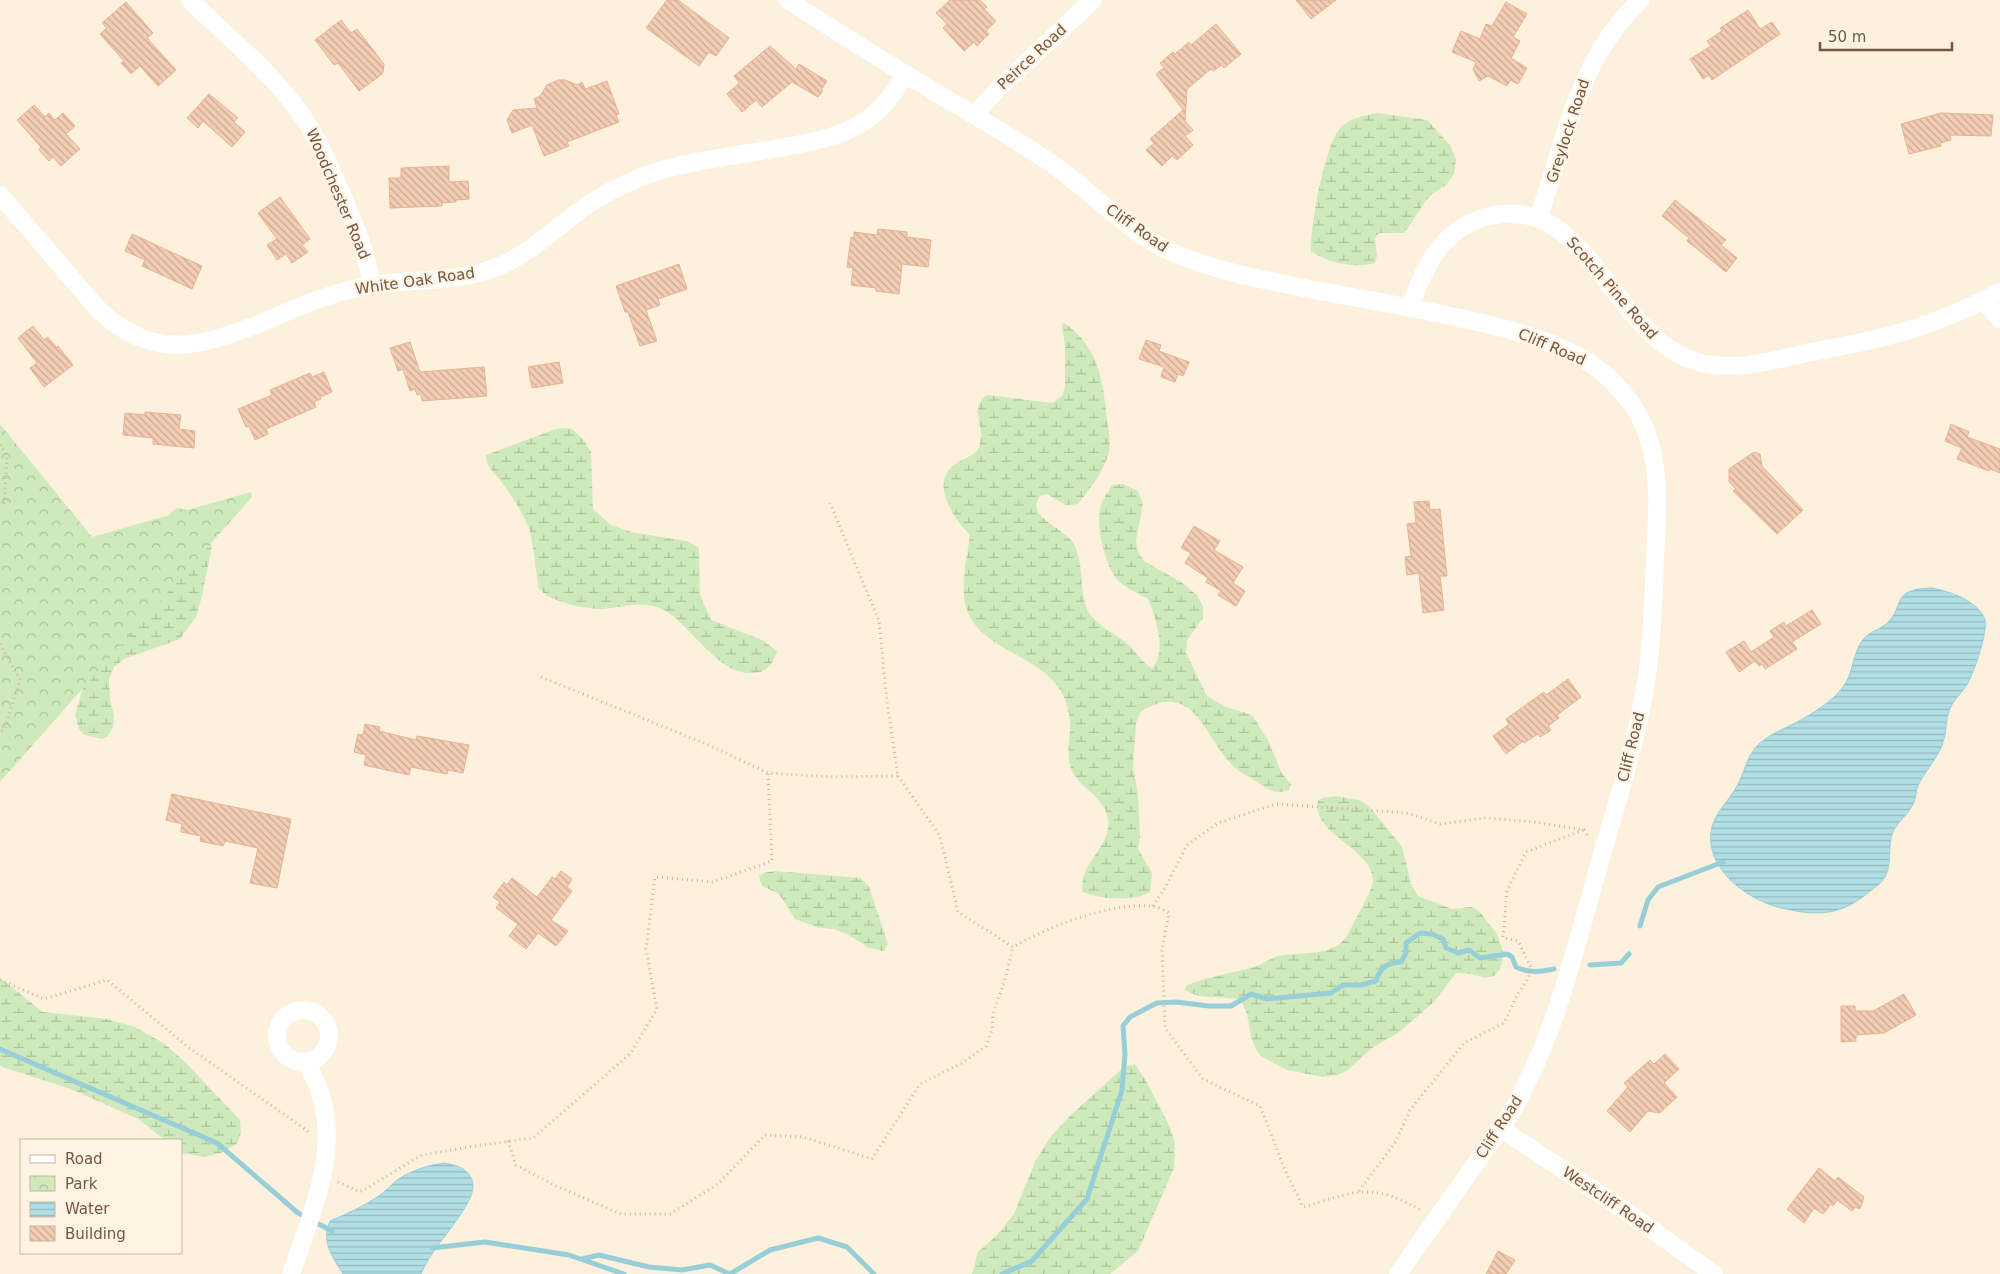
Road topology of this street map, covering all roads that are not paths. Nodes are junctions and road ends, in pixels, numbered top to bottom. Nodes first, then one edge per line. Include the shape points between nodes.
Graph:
1 (190, 0) edge
2 (788, 0) edge
3 (1093, 0) edge
4 (1642, 0) edge
5 (906, 75) junction
6 (974, 115) junction
7 (0, 195) edge
8 (1538, 219) junction
9 (372, 285) junction
10 (1992, 296) edge
11 (1410, 308) junction
12 (2000, 319) edge
13 (306, 1061) dead end
14 (1500, 1128) junction
15 (291, 1274) edge
16 (1398, 1274) edge
17 (1714, 1274) edge

1 - 9 street, Woodchester Road via 270,76 310,127 358,232
2 - 5 street, Cliff Road
3 - 6 street, Peirce Road
4 - 8 street, Greylock Road via 1616,26 1590,67 1578,94
5 - 6 street, Cliff Road
5 - 9 street, White Oak Road via 873,116 838,135 689,164 632,181 586,206 521,255 483,272 448,279
6 - 11 street, Cliff Road via 1054,165 1131,227 1168,251 1250,277
7 - 9 street, White Oak Road via 104,315 128,332 152,342 178,345 205,343 337,294
8 - 10 street, Scotch Pine Road via 1573,241 1657,341 1683,357 1708,365 1734,367 1885,337
8 - 11 street, Scotch Pine Road via 1497,214 1478,220 1447,238 1421,278
10 - 12 street
11 - 14 street, Cliff Road via 1511,330 1571,352 1617,386 1637,412 1653,454 1656,488 1648,666 1636,732 1545,1044 1526,1086
13 - 15 street via 321,1095 327,1144 316,1200
14 - 16 street, Cliff Road
14 - 17 street, Westcliff Road

